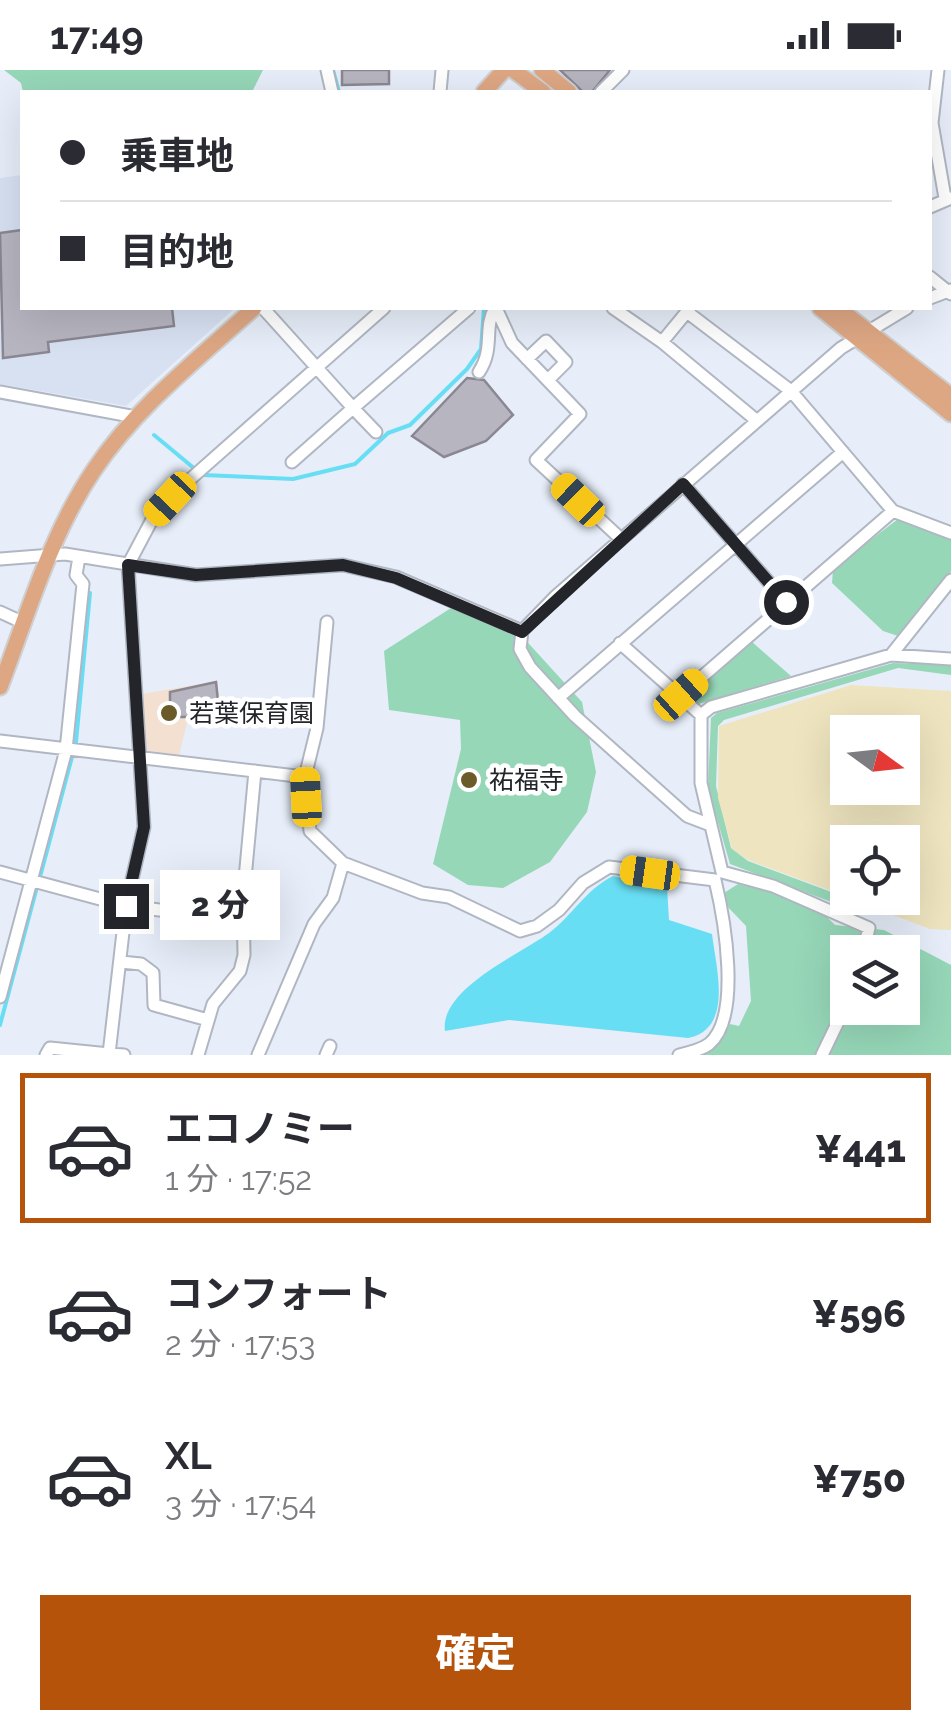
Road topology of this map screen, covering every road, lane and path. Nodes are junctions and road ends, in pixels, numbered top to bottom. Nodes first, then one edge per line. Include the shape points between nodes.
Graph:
1 (504, 70) edge
2 (513, 70) edge
3 (542, 70) edge
4 (623, 70) edge
5 (938, 70) edge
6 (486, 90) edge
7 (540, 90) edge
8 (567, 90) edge
9 (603, 90) edge
10 (932, 116) edge
11 (932, 128) edge
12 (948, 198) edge
13 (252, 310) edge
14 (265, 310) edge
15 (382, 310) edge
16 (467, 310) edge
17 (494, 310) edge
18 (497, 310) edge
19 (616, 310) edge
20 (689, 310) edge
21 (823, 310) edge
22 (840, 310) edge
23 (903, 310) edge
24 (861, 333) junction
25 (662, 342) junction
26 (527, 358) junction
27 (316, 366) junction
28 (479, 372) dead end
29 (548, 380) junction
30 (0, 392) edge
31 (791, 392) junction
32 (951, 396) edge
33 (354, 408) junction
34 (951, 414) edge
35 (136, 417) junction
36 (756, 420) junction
37 (376, 432) dead end
38 (843, 452) junction
39 (292, 462) dead end
40 (683, 484) junction
41 (894, 511) junction
42 (951, 533) edge
43 (620, 539) junction
44 (734, 542) junction
45 (49, 554) junction
46 (79, 557) junction
47 (0, 559) edge
48 (128, 565) junction
49 (951, 580) edge
50 (786, 602) junction
51 (0, 612) edge
52 (327, 622) dead end
53 (24, 623) junction
54 (522, 632) junction
55 (620, 644) junction
56 (891, 655) junction
57 (951, 658) edge
58 (0, 686) edge
59 (681, 695) junction
60 (558, 698) junction
61 (701, 715) junction
62 (0, 741) edge
63 (66, 750) junction
64 (138, 758) junction
65 (254, 771) junction
66 (305, 776) junction
67 (708, 824) junction
68 (343, 862) junction
69 (0, 872) edge
70 (718, 876) junction
71 (30, 880) junction
72 (244, 898) junction
73 (126, 906) junction
74 (867, 935) edge
75 (121, 962) junction
76 (0, 997) edge
77 (208, 1020) junction
78 (837, 1025) edge
79 (109, 1054) edge
80 (46, 1055) edge
81 (124, 1055) edge
82 (198, 1055) edge
83 (258, 1055) edge
84 (678, 1055) edge
85 (822, 1055) edge

1 - 6 main road
2 - 7 main road
3 - 8 main road
4 - 9 street
5 - 10 street
11 - 12 street
13 - 35 main road
14 - 27 street
15 - 27 street
16 - 33 street
17 - 28 street via 491,348
18 - 26 street
19 - 25 street
20 - 25 street
20 - 31 street
21 - 24 main road
22 - 24 main road
23 - 24 street
24 - 31 street
24 - 32 main road
24 - 34 main road
25 - 36 street
26 - 29 street
26 - 29 street via 546,340 566,362
27 - 33 street
27 - 48 street via 165,505
29 - 43 street via 580,414 536,460
30 - 35 street
31 - 36 street
31 - 38 street
33 - 37 street
33 - 39 street
35 - 45 main road via 92,472
36 - 40 street
38 - 41 street
38 - 44 street
40 - 43 street
40 - 44 street
41 - 42 street
41 - 50 street
43 - 54 street
44 - 50 street
44 - 55 street
45 - 46 street
45 - 47 street
45 - 53 main road
46 - 48 street
46 - 63 street via 76,575 83,584
48 - 54 street via 196,575 343,565 396,578
48 - 64 street
49 - 56 street
50 - 59 street
51 - 53 street
52 - 66 street via 317,728
53 - 58 main road
54 - 60 street via 520,649 530,668
55 - 59 street
55 - 60 street
56 - 57 street
56 - 61 street via 711,706
59 - 61 street
60 - 67 street via 687,816
61 - 67 street
62 - 63 street
63 - 64 street
63 - 71 street
64 - 65 street
64 - 73 street via 144,827
65 - 66 street
65 - 72 street
66 - 68 street via 310,831
67 - 70 street
68 - 70 street via 449,897 520,930 537,926 608,867
68 - 83 street via 333,898 314,924
69 - 71 street
70 - 74 street via 773,886 869,928
70 - 84 street via 724,1019 709,1044
71 - 73 street
71 - 76 street
72 - 73 street via 198,895 193,914
72 - 77 street via 240,971 212,1004
73 - 75 street
75 - 77 street via 153,972 154,1006
75 - 79 street
77 - 82 street
78 - 85 street
79 - 80 street via 50,1048
79 - 81 street

